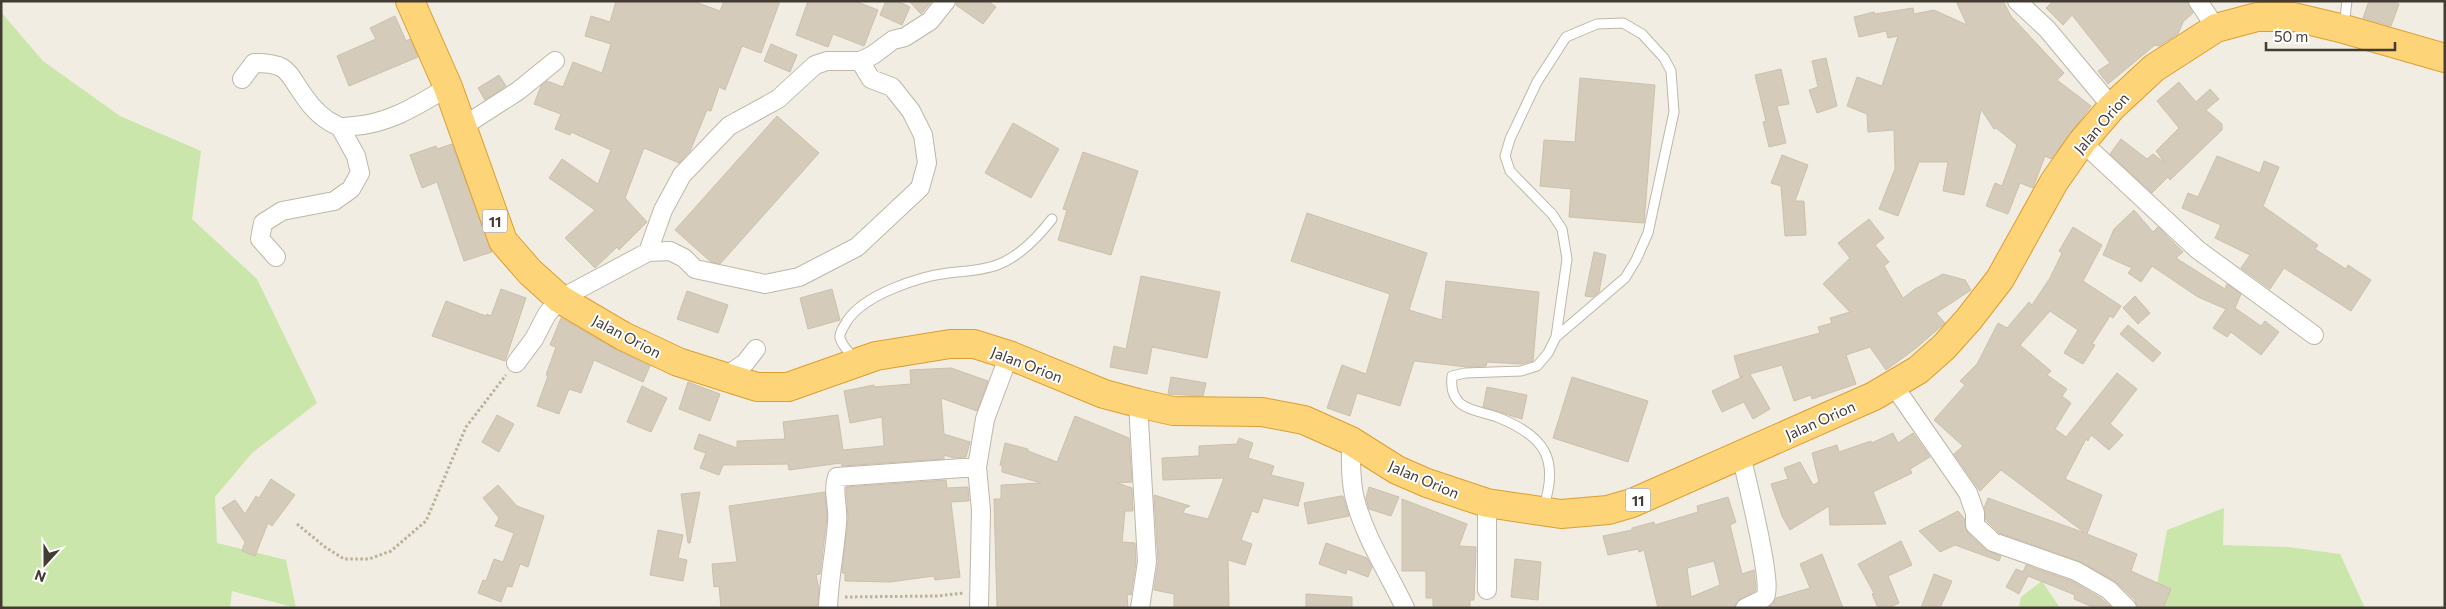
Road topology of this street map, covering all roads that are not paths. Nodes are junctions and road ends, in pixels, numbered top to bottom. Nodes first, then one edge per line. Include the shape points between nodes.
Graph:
1 (410, 1) edge
2 (946, 1) edge
3 (2017, 1) edge
4 (2198, 1) edge
5 (2347, 1) edge
6 (2216, 28) junction
7 (2344, 29) junction
8 (2445, 58) edge
9 (555, 61) dead end
10 (860, 61) junction
11 (242, 79) dead end
12 (448, 87) junction
13 (2112, 106) junction
14 (340, 127) junction
15 (462, 127) junction
16 (2082, 142) junction
17 (1052, 219) dead end
18 (648, 252) junction
19 (276, 257) dead end
20 (560, 300) junction
21 (2314, 335) dead end
22 (1556, 337) junction
23 (756, 348) dead end
24 (1009, 355) junction
25 (516, 363) road end
26 (857, 363) junction
27 (724, 377) junction
28 (1894, 386) junction
29 (1138, 403) junction
30 (1350, 441) junction
31 (1741, 455) junction
32 (977, 467) junction
33 (1487, 503) junction
34 (1542, 512) junction
35 (1487, 590) dead end
36 (979, 600) edge
37 (829, 603) edge
38 (1140, 608) edge
39 (1405, 608) edge
40 (1745, 608) edge
41 (2127, 608) edge

1 - 12 highway, Jalan Orion / 11
2 - 10 street via 930,21
3 - 13 street via 2047,29
4 - 6 street
5 - 7 lane
6 - 7 highway, Jalan Orion / 11 via 2257,17 2294,17
6 - 13 highway, Jalan Orion / 11 via 2154,68
7 - 8 highway, Jalan Orion / 11
9 - 15 street via 518,91
10 - 18 street via 827,61 815,65 778,99 729,126 682,176 663,210
10 - 18 street via 871,79 892,87 911,111 923,135 926,163 920,188 857,247 799,277 765,284 695,269 670,251
11 - 14 street via 254,63 280,66 286,69 320,115
12 - 14 street via 411,110 369,125
12 - 15 highway, Jalan Orion / 11
13 - 16 highway, Jalan Orion / 11
14 - 19 street via 356,156 360,173 351,188 334,201 282,211 263,223 260,239
15 - 20 highway, Jalan Orion / 11 via 503,241
16 - 21 street via 2198,250
16 - 28 highway, Jalan Orion / 11 via 2054,182 2000,279 1970,319 1918,370
17 - 26 lane via 1039,235 1002,263 919,280 877,296 855,311 840,337
18 - 20 street
20 - 25 street via 547,314
20 - 27 highway, Jalan Orion / 11 via 623,336 678,362
22 - 22 lane via 1625,278 1648,233 1674,112 1671,71 1664,58 1648,40 1623,23 1597,24 1566,37 1537,82 1512,133 1505,156 1510,171 1552,214 1562,229 1566,259
22 - 34 lane via 1537,366 1521,371 1452,376 1451,390 1463,405 1498,417 1529,434 1546,452 1550,488
23 - 27 street via 745,364
24 - 26 highway, Jalan Orion / 11 via 974,344 950,344 876,356
24 - 29 highway, Jalan Orion / 11 via 1104,394
24 - 32 street via 985,418
26 - 27 highway, Jalan Orion / 11 via 788,387 757,387
28 - 31 highway, Jalan Orion / 11
28 - 41 street via 1968,493 1974,525 1981,532 1992,542 2076,571 2109,590
29 - 30 highway, Jalan Orion / 11 via 1173,410 1262,412 1304,420
29 - 38 street via 1147,562
30 - 33 highway, Jalan Orion / 11 via 1397,470
30 - 39 street via 1355,499 1370,542
31 - 34 highway, Jalan Orion / 11 via 1622,506 1561,514
31 - 40 street via 1766,572 1767,593
32 - 36 street via 981,510
32 - 37 street via 837,477 834,486 838,521 829,579
33 - 34 highway, Jalan Orion / 11
33 - 35 street

